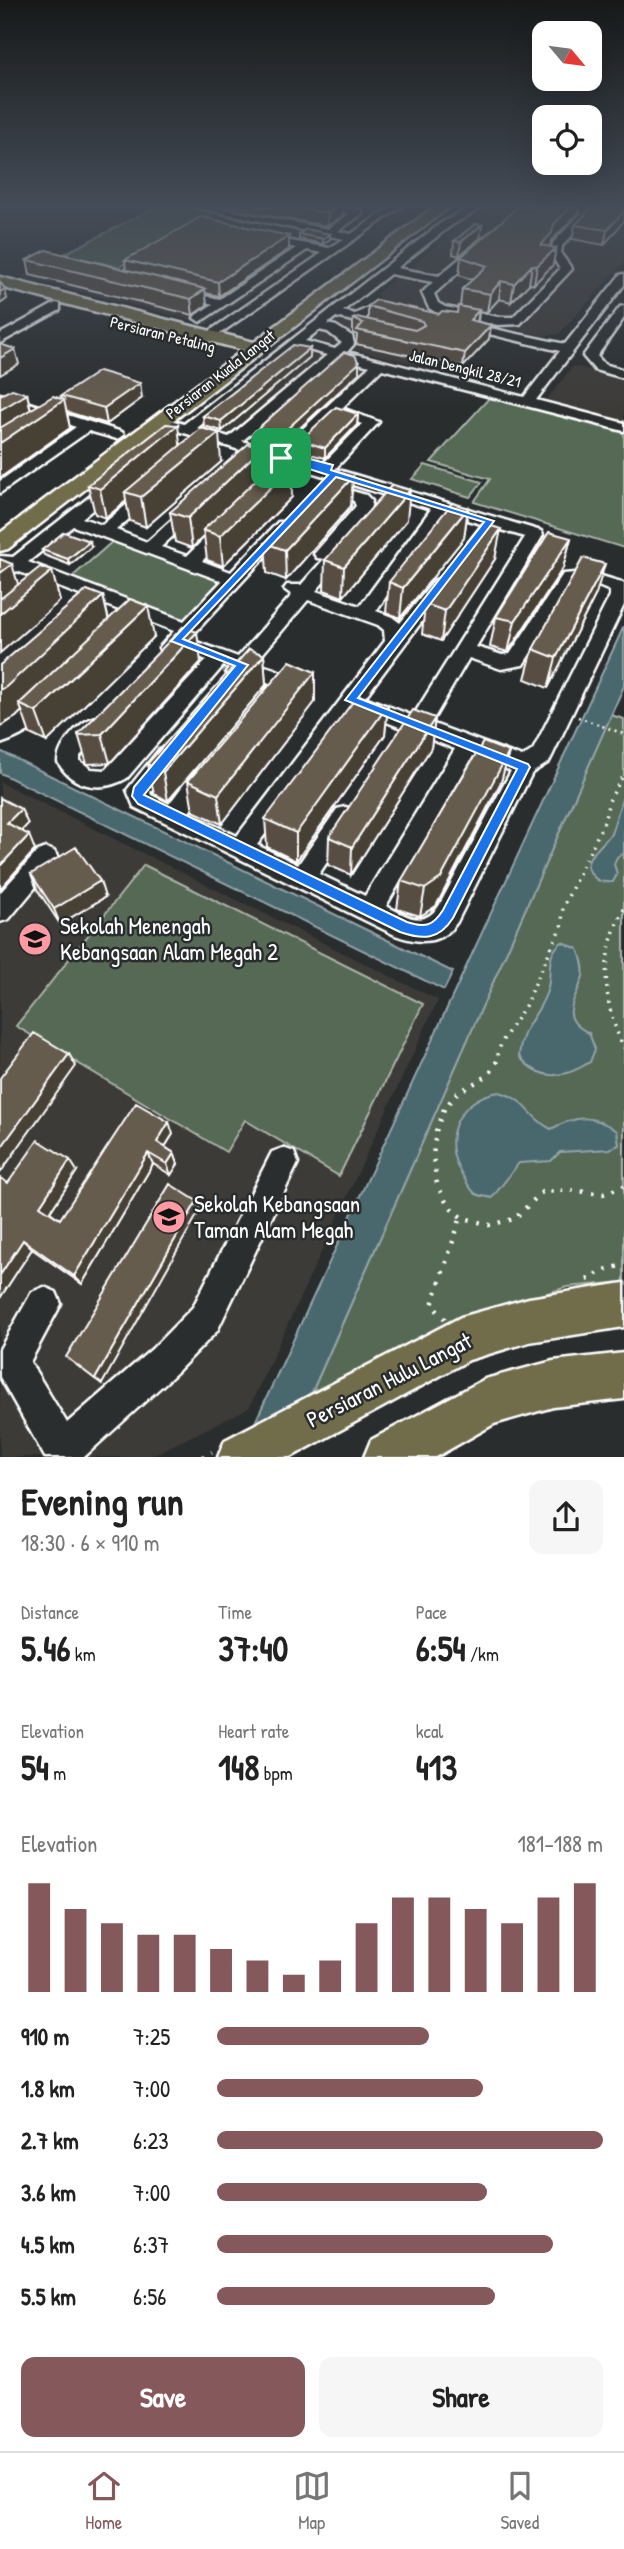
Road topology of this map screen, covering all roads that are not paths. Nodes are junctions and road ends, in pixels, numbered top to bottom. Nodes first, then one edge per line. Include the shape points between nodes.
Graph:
1 (265, 275) edge
2 (298, 275) edge
3 (339, 275) edge
4 (349, 275) edge
5 (383, 275) edge
6 (414, 275) edge
7 (446, 275) edge
8 (561, 275) edge
9 (624, 277) edge
10 (440, 280) junction
11 (342, 281) junction
12 (0, 282) edge
13 (160, 288) edge
14 (0, 292) edge
15 (352, 299) junction
16 (223, 303) junction
17 (312, 304) junction
18 (603, 304) junction
19 (56, 307) junction
20 (624, 309) edge
21 (334, 313) junction
22 (412, 313) junction
23 (357, 318) junction
24 (318, 326) junction
25 (368, 327) edge
26 (260, 330) junction
27 (195, 331) junction
28 (618, 332) edge
29 (215, 333) junction
30 (0, 339) edge
31 (297, 343) junction
32 (342, 349) junction
33 (568, 349) junction
34 (243, 350) junction
35 (208, 362) junction
36 (384, 365) junction
37 (624, 365) edge
38 (624, 373) edge
39 (0, 398) edge
40 (527, 402) junction
41 (24, 405) junction
42 (332, 409) junction
43 (8, 416) edge
44 (160, 421) junction
45 (87, 426) junction
46 (624, 427) edge
47 (186, 429) junction
48 (117, 435) junction
49 (232, 443) junction
50 (280, 461) junction
51 (251, 465) edge
52 (130, 472) edge
53 (325, 479) junction
54 (163, 481) edge
55 (0, 488) edge
56 (391, 491) junction
57 (207, 497) edge
58 (441, 506) junction
59 (295, 514) edge
60 (238, 516) edge
61 (71, 520) junction
62 (104, 532) junction
63 (150, 548) junction
64 (5, 553) edge
65 (190, 563) junction
66 (450, 573) edge
67 (55, 579) junction
68 (234, 579) junction
69 (298, 591) junction
70 (36, 594) edge
71 (97, 595) junction
72 (140, 611) junction
73 (78, 612) edge
74 (365, 613) junction
75 (121, 630) edge
76 (182, 635) junction
77 (395, 642) junction
78 (465, 650) junction
79 (158, 659) edge
80 (230, 661) junction
81 (64, 686) edge
82 (225, 686) edge
83 (351, 700) junction
84 (114, 706) edge
85 (259, 713) edge
86 (413, 724) junction
87 (0, 736) edge
88 (182, 738) edge
89 (393, 744) edge
90 (468, 746) junction
91 (224, 754) edge
92 (524, 767) junction
93 (355, 800) edge
94 (173, 816) junction
95 (242, 849) junction
96 (46, 858) dead end
97 (303, 878) junction
98 (370, 910) junction
99 (0, 911) edge
100 (283, 1163) dead end
101 (44, 1304) dead end
102 (624, 1305) edge
103 (6, 1368) edge
104 (624, 1376) edge
105 (63, 1454) edge
106 (242, 1457) edge
107 (388, 1457) edge

1 - 16 street
2 - 29 street
3 - 26 main road, Persiaran Kuala Langat
4 - 11 main road, Persiaran Kuala Langat
5 - 15 street
6 - 10 street
7 - 10 street
8 - 10 street via 520,320 498,321 441,310 428,293
9 - 18 street
11 - 15 street via 342,291
11 - 17 main road, Persiaran Kuala Langat
12 - 27 main road, Persiaran Petaling
13 - 16 street
14 - 19 main road, Persiaran Petaling
15 - 17 street
15 - 21 street
15 - 22 street
16 - 27 street
17 - 34 main road, Persiaran Kuala Langat
18 - 20 street
18 - 33 street
19 - 27 main road, Persiaran Petaling
19 - 30 street
20 - 28 street
21 - 23 street
21 - 24 street
22 - 23 street via 370,312
22 - 33 street
23 - 25 street via 357,324
24 - 31 street
24 - 32 street via 348,340
26 - 29 main road
26 - 34 main road, Persiaran Kuala Langat
27 - 29 main road
27 - 34 main road, Persiaran Petaling
27 - 35 main road
28 - 37 street via 607,359
28 - 38 street via 590,356 600,368
31 - 32 street, Jalan Dengkil 28/21
31 - 47 street
32 - 36 street, Jalan Dengkil 28/21
32 - 49 street
33 - 40 street
34 - 35 main road, Persiaran Kuala Langat
34 - 44 main road, Persiaran Kuala Langat
35 - 48 main road, Persiaran Kuala Langat
36 - 40 street, Jalan Dengkil 28/21
36 - 42 street
39 - 41 street
40 - 46 street, Jalan Dengkil 28/21
41 - 43 street
41 - 45 street via 51,420
42 - 50 street
42 - 53 street via 372,422
44 - 47 street
44 - 64 main road, Persiaran Kuala Langat
45 - 48 street
45 - 55 street
47 - 49 street
48 - 64 main road, Persiaran Kuala Langat
49 - 50 street
50 - 51 street
50 - 53 street
52 - 61 street
53 - 56 street
53 - 69 street via 360,498 364,507
54 - 62 street
56 - 58 street
56 - 69 street
57 - 63 street
58 - 74 street
58 - 78 street via 484,528 535,535
59 - 68 street
60 - 65 street
61 - 62 street
61 - 64 street
62 - 63 street
63 - 65 street
64 - 67 street
65 - 68 street
66 - 77 street
67 - 70 street
67 - 71 street
68 - 76 street
69 - 74 street
69 - 80 street
71 - 72 street
71 - 73 street
72 - 75 street
72 - 76 street
74 - 77 street via 393,628
76 - 79 street
76 - 80 street
77 - 83 street
78 - 86 street
78 - 92 street via 501,662 516,660 569,578 577,575 619,589 541,756
80 - 82 street
80 - 84 street via 119,772 108,779 83,775 72,768 70,752
80 - 85 street via 279,679 276,693
81 - 87 street via 25,724
83 - 86 street
83 - 95 street
86 - 89 street
86 - 90 street
88 - 94 street via 138,790 142,801
90 - 92 street
90 - 98 street
91 - 94 street
92 - 98 street via 441,925 421,932
93 - 97 street
94 - 95 street
95 - 97 street
96 - 99 street
97 - 98 street
100 - 105 street via 205,1319
101 - 103 street
102 - 106 main road, Persiaran Hulu Langat via 529,1320 461,1340
103 - 105 street
104 - 107 main road via 553,1384 485,1403

